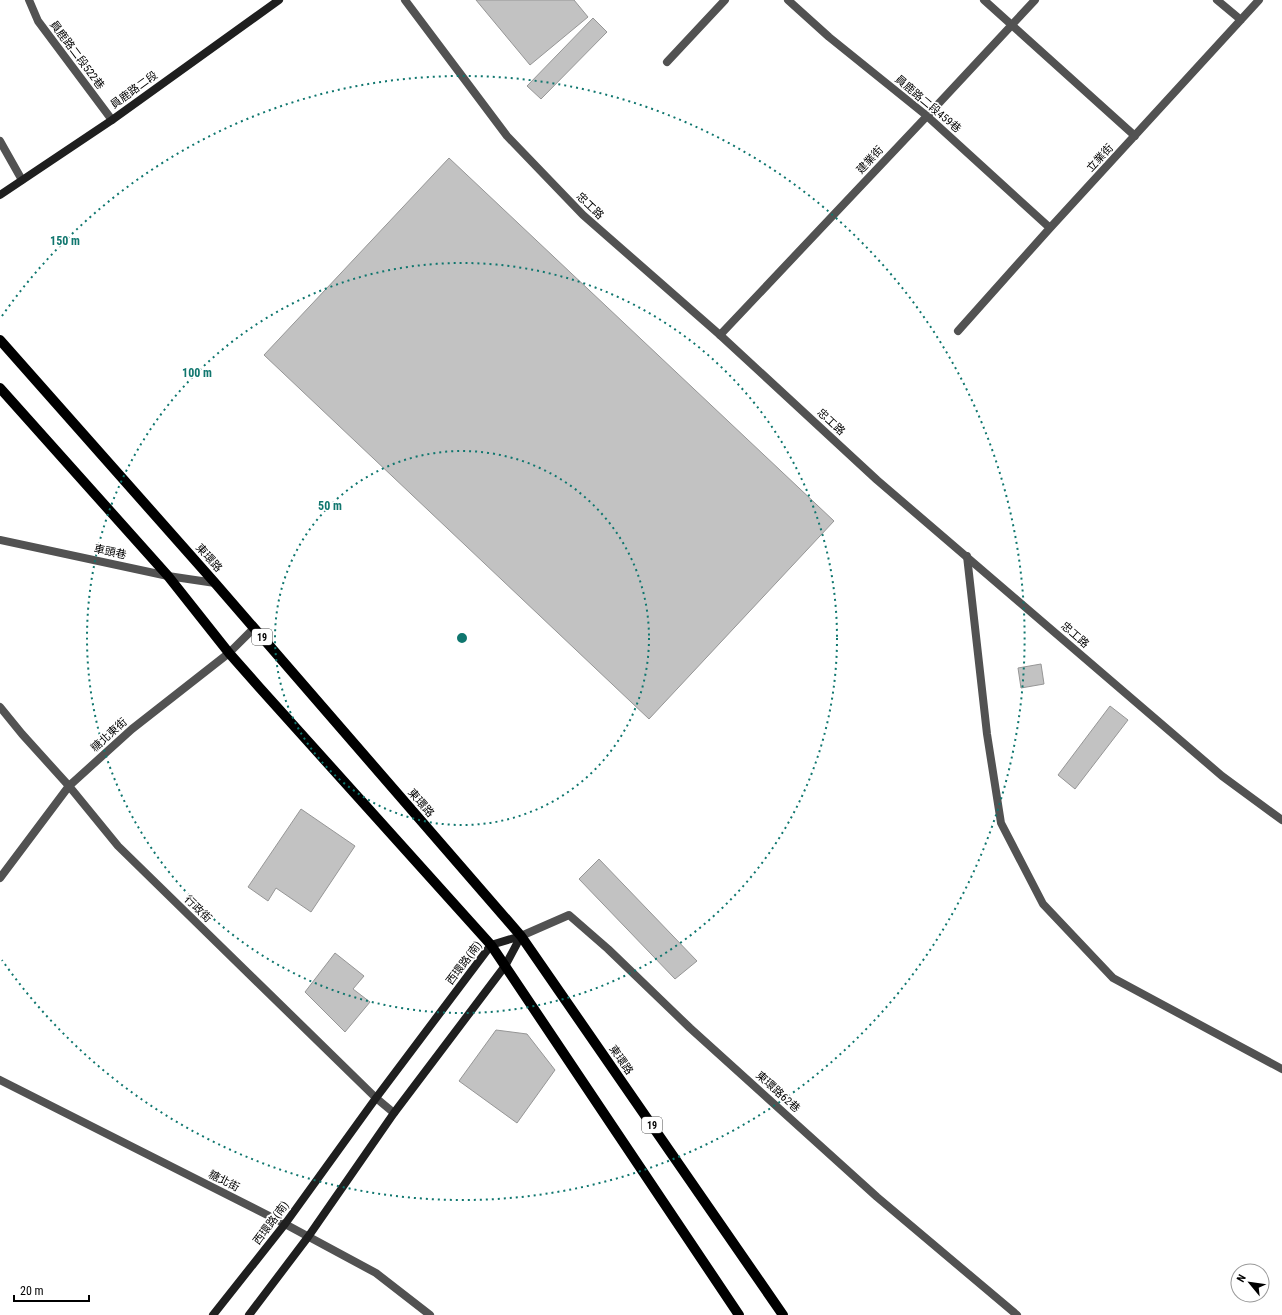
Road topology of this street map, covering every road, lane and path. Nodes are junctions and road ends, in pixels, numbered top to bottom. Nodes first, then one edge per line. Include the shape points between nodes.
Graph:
1 (29, 0) edge
2 (279, 0) edge
3 (405, 0) edge
4 (725, 0) edge
5 (788, 0) edge
6 (984, 0) edge
7 (1035, 0) edge
8 (1217, 0) edge
9 (1259, 0) edge
10 (1241, 20) junction
11 (1012, 26) junction
12 (667, 62) dead end
13 (927, 116) junction
14 (112, 120) junction
15 (1135, 136) junction
16 (0, 140) edge
17 (22, 180) junction
18 (0, 194) edge
19 (1050, 228) junction
20 (958, 331) dead end
21 (720, 335) junction
22 (0, 340) edge
23 (0, 388) edge
24 (0, 540) edge
25 (966, 556) junction
26 (168, 576) junction
27 (215, 583) junction
28 (254, 628) junction
29 (229, 653) junction
30 (0, 707) edge
31 (69, 786) junction
32 (1282, 820) edge
33 (0, 878) edge
34 (520, 936) junction
35 (491, 945) junction
36 (506, 966) junction
37 (1282, 1069) edge
38 (0, 1080) edge
39 (376, 1098) junction
40 (394, 1113) junction
41 (285, 1224) junction
42 (308, 1237) junction
43 (213, 1315) edge
44 (249, 1315) edge
45 (430, 1315) edge
46 (739, 1315) edge
47 (783, 1315) edge
48 (1017, 1315) edge

1 - 14 street, 員鹿路二段522巷 via 38,21
2 - 14 main road, 員鹿路二段
3 - 21 street, 忠工路 via 507,136 583,215
4 - 12 street
5 - 13 street, 員鹿路二段459巷 via 829,38
6 - 11 street
7 - 11 street, 建業街
8 - 10 street
9 - 10 street, 立業街
10 - 15 street, 立業街
11 - 13 street, 建業街
11 - 15 street
13 - 19 street, 員鹿路二段459巷
13 - 21 street, 建業街
14 - 17 main road, 員鹿路二段
15 - 19 street, 立業街
16 - 17 street
17 - 18 main road, 員鹿路二段
19 - 20 street, 立業街
21 - 25 street, 忠工路 via 877,480
22 - 27 main road, 東環路 / 19
23 - 26 main road
24 - 26 street, 車頭巷
25 - 32 street, 忠工路 via 1222,776
25 - 37 street via 987,734 1001,824 1043,904 1113,978
26 - 27 street, 車頭巷
26 - 29 main road
27 - 28 main road, 東環路 / 19
28 - 29 street, 糖北東街
28 - 34 main road, 東環路 / 19
29 - 31 street, 糖北東街 via 132,729
29 - 35 main road
30 - 31 street, 行政街
31 - 33 street, 糖北東街
31 - 39 street, 行政街 via 118,846
34 - 35 main road, 西環路(南)
34 - 36 main road
34 - 47 main road, 東環路 / 19
34 - 48 street, 東環路62巷 via 569,915 877,1197
35 - 36 main road
35 - 39 main road, 西環路(南)
36 - 40 main road
36 - 46 main road
38 - 41 street, 糖北街
39 - 40 street, 行政街
39 - 41 main road, 西環路(南)
40 - 42 main road
41 - 42 street, 糖北街
41 - 43 main road, 西環路(南)
42 - 44 main road
42 - 45 street, 糖北街 via 376,1273

